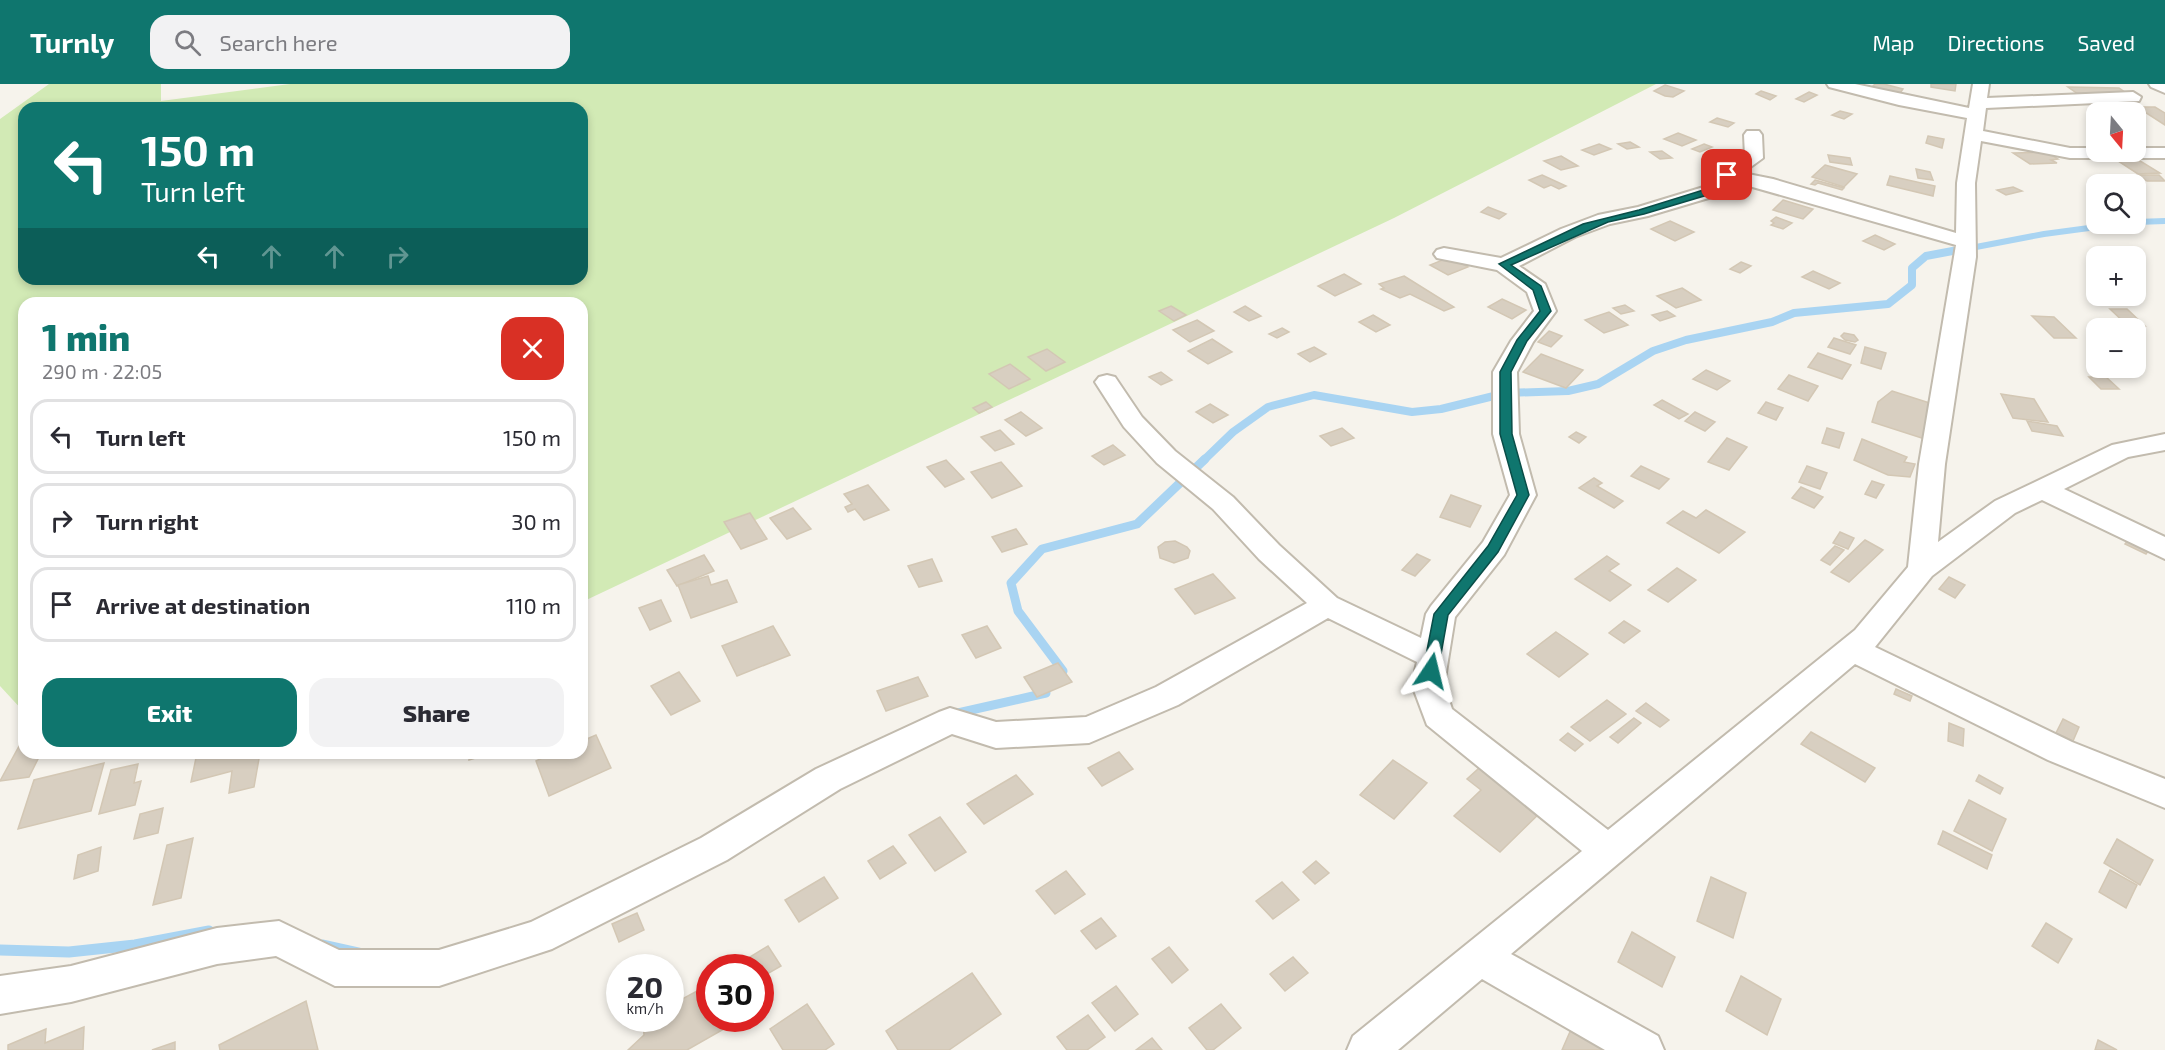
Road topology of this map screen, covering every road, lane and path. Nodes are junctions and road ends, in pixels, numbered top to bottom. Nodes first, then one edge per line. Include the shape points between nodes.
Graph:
1 (1835, 84) edge
2 (2157, 84) edge
3 (2165, 88) edge
4 (2133, 97) dead end
5 (1977, 109) edge
6 (1753, 135) dead end
7 (2165, 153) edge
8 (1731, 185) junction
9 (1966, 242) junction
10 (1444, 254) dead end
11 (1504, 264) junction
12 (1107, 382) dead end
13 (2165, 442) edge
14 (2042, 489) junction
15 (2165, 549) edge
16 (1922, 569) junction
17 (1327, 604) junction
18 (1852, 650) junction
19 (1433, 657) junction
20 (2165, 794) edge
21 (1608, 851) junction
22 (1480, 957) junction
23 (0, 995) edge
24 (1368, 1050) edge
25 (1644, 1050) edge

1 - 5 street via 1899,100
2 - 3 street
4 - 5 street
5 - 7 street via 2070,153
5 - 9 street via 1966,183
6 - 8 street via 1754,158 1727,175
8 - 9 street via 1748,180 1766,183
8 - 11 street via 1577,229
9 - 16 street via 1932,464
10 - 11 street
11 - 19 street via 1537,289 1545,311 1522,340 1505,372 1506,434 1523,495 1494,548 1441,614
12 - 17 street via 1133,422 1166,457 1222,503
13 - 14 street via 2121,450
14 - 15 street
14 - 16 street via 2005,507
16 - 18 street
17 - 19 street
17 - 23 street via 1167,696 1089,730 996,735 950,721 828,779 714,849 539,938 439,969 335,968 279,938 217,946 71,984
18 - 20 street via 2060,751
18 - 21 street
19 - 21 street via 1428,685 1438,716
21 - 22 street
22 - 24 street
22 - 25 street

